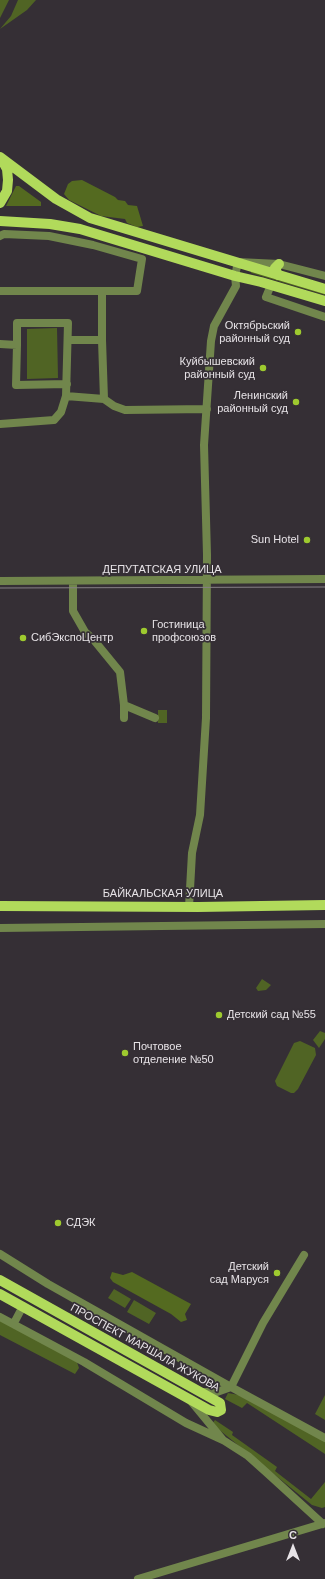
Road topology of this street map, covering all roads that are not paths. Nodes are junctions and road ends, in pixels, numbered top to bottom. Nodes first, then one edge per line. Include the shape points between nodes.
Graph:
1 (1, 158) edge
2 (0, 203) edge
3 (0, 221) edge
4 (0, 236) edge
5 (152, 251) junction
6 (134, 256) junction
7 (238, 262) junction
8 (278, 270) junction
9 (235, 276) junction
10 (325, 276) edge
11 (271, 285) junction
12 (325, 289) edge
13 (0, 291) edge
14 (102, 291) junction
15 (325, 301) edge
16 (325, 316) edge
17 (68, 340) junction
18 (102, 340) junction
19 (0, 344) edge
20 (17, 345) junction
21 (67, 384) junction
22 (66, 396) junction
23 (104, 399) junction
24 (207, 410) junction
25 (0, 424) edge
26 (325, 579) edge
27 (207, 580) junction
28 (0, 581) edge
29 (73, 581) junction
30 (124, 705) junction
31 (124, 718) dead end
32 (155, 718) dead end
33 (3, 905) edge
34 (325, 905) edge
35 (190, 907) junction
36 (325, 924) edge
37 (0, 928) edge
38 (0, 1254) edge
39 (304, 1255) dead end
40 (0, 1280) edge
41 (0, 1294) edge
42 (23, 1306) junction
43 (0, 1317) edge
44 (14, 1323) junction
45 (231, 1387) junction
46 (199, 1392) junction
47 (189, 1399) junction
48 (325, 1438) edge
49 (223, 1440) junction
50 (310, 1512) junction
51 (325, 1515) edge
52 (324, 1524) edge
53 (138, 1579) edge

1 - 2 main road via 7,169 8,180 7,191
1 - 7 main road via 56,199 90,218
3 - 5 main road via 43,223 80,229
4 - 6 street via 48,236
5 - 6 street
5 - 9 main road
6 - 14 street via 142,259 137,291
7 - 8 main road
7 - 9 street
8 - 10 street
8 - 12 main road
9 - 11 main road
9 - 24 street via 236,286 214,326
11 - 15 main road
11 - 16 street via 266,297
13 - 14 street
14 - 18 street
17 - 18 street
17 - 20 street via 68,323 17,323
17 - 21 street
18 - 23 street
19 - 20 street
20 - 21 street via 16,384
21 - 22 street
22 - 23 street
22 - 25 street via 61,412 54,420
23 - 24 street via 125,410
24 - 27 street via 204,445
26 - 27 street, ДЕПУТАТСКАЯ УЛИЦА
27 - 29 street, ДЕПУТАТСКАЯ УЛИЦА
27 - 35 street via 205,734 200,815 192,853
28 - 29 street, ДЕПУТАТСКАЯ УЛИЦА
29 - 30 street via 73,611 85,632 120,672
30 - 31 street
30 - 32 street
33 - 35 main road, БАЙКАЛЬСКАЯ УЛИЦА
34 - 35 main road, БАЙКАЛЬСКАЯ УЛИЦА
36 - 37 street
38 - 45 street
39 - 45 street via 263,1323
40 - 46 main road, ПРОСПЕКТ МАРШАЛА ЖУКОВА
41 - 42 main road, ПРОСПЕКТ МАРШАЛА ЖУКОВА
42 - 44 street
42 - 47 main road, ПРОСПЕКТ МАРШАЛА ЖУКОВА
43 - 44 street
44 - 49 street via 186,1423
45 - 46 street via 217,1392
45 - 48 street
46 - 47 main road, ПРОСПЕКТ МАРШАЛА ЖУКОВА via 220,1403 221,1410 212,1412
47 - 49 street
49 - 50 street via 253,1460
50 - 51 street
50 - 52 street
52 - 53 street

